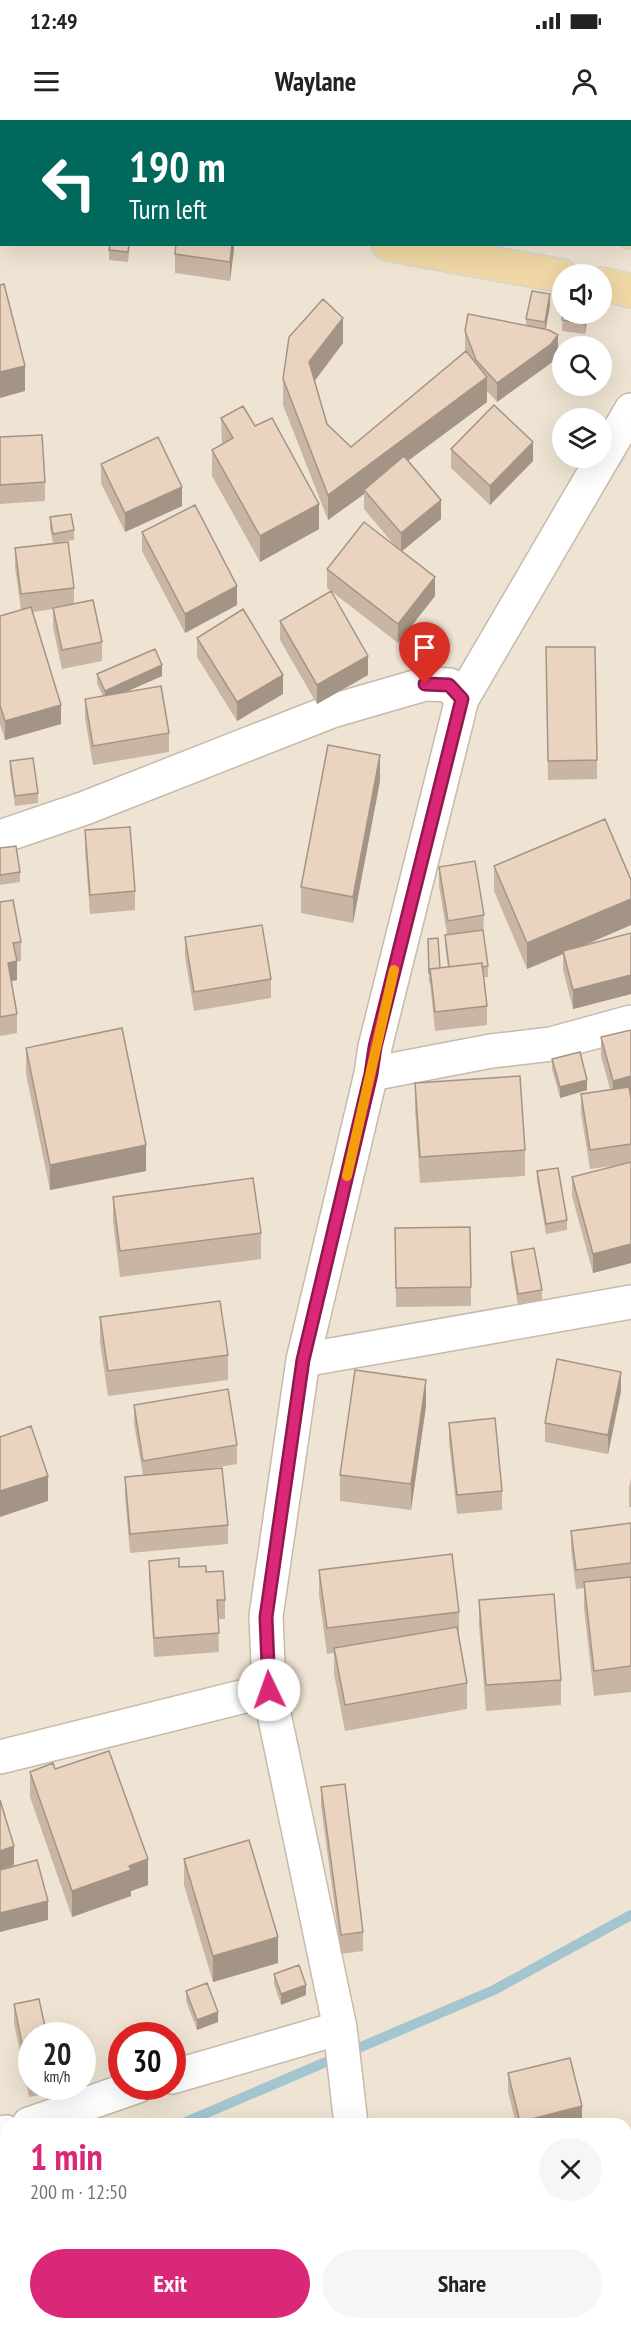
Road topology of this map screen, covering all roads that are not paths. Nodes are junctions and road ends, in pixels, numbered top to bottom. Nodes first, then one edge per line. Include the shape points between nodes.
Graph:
1 (399, 246) edge
2 (552, 274) edge
3 (612, 286) edge
4 (631, 291) edge
5 (631, 410) edge
6 (462, 699) junction
7 (0, 837) edge
8 (631, 1022) edge
9 (371, 1074) junction
10 (631, 1302) edge
11 (303, 1360) junction
12 (269, 1690) junction
13 (0, 1757) edge
14 (340, 2028) junction
15 (186, 2073) edge
16 (108, 2096) edge
17 (46, 2118) edge
18 (350, 2118) edge

1 - 2 main road
3 - 4 main road
5 - 6 street
6 - 7 street via 449,685 425,684 332,711
6 - 9 street
8 - 9 street via 551,1044
9 - 11 street
10 - 11 street
11 - 12 street via 266,1617
12 - 13 street
12 - 14 street
14 - 15 street
14 - 18 street
16 - 17 street

